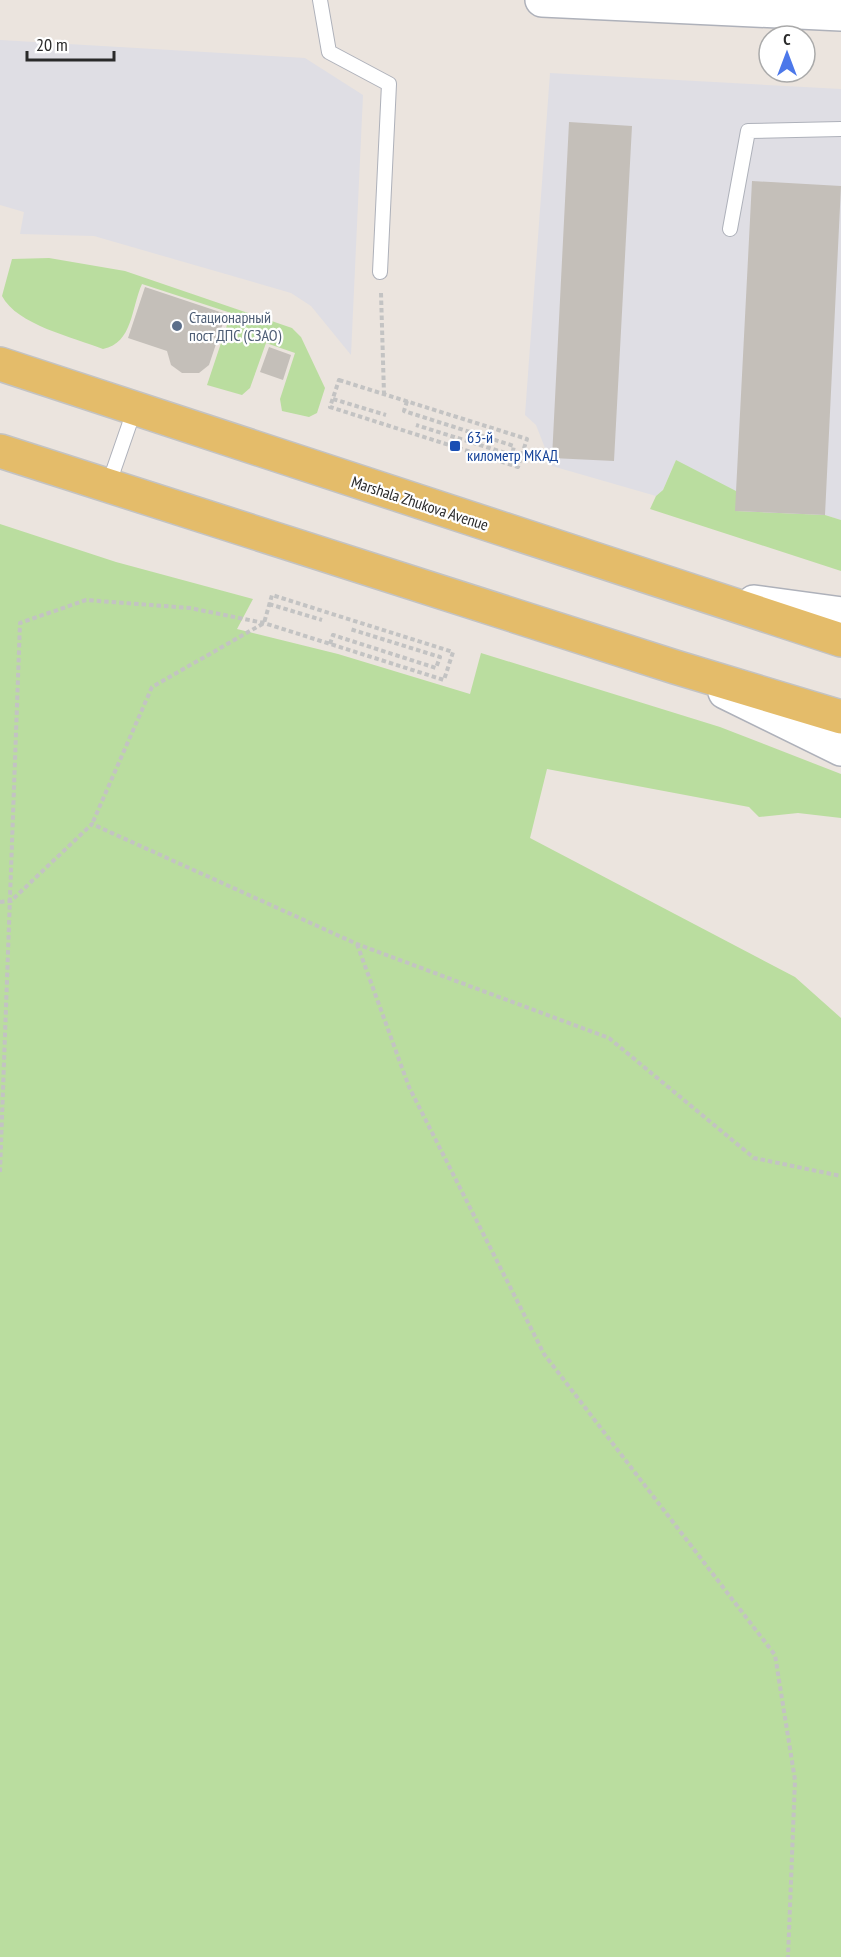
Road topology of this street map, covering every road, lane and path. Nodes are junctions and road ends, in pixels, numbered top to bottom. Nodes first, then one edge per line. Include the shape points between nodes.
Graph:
1 (320, 0) edge
2 (542, 0) edge
3 (841, 14) edge
4 (841, 129) edge
5 (730, 229) dead end
6 (380, 272) joint
7 (0, 364) edge
8 (384, 394) junction
9 (333, 399) junction
10 (406, 401) junction
11 (135, 408) junction
12 (386, 416) dead end
13 (416, 425) dead end
14 (0, 451) edge
15 (108, 486) junction
16 (696, 594) junction
17 (269, 604) junction
18 (841, 614) edge
19 (322, 620) dead end
20 (264, 623) junction
21 (350, 629) dead end
22 (841, 640) edge
23 (330, 644) junction
24 (675, 667) junction
25 (841, 717) edge
26 (841, 749) edge
27 (92, 824) junction
28 (11, 901) junction
29 (0, 902) edge
30 (357, 944) junction
31 (0, 1172) edge
32 (841, 1176) edge
33 (788, 1957) edge

1 - 6 lane via 328,52 388,84
2 - 3 main road
4 - 5 lane via 748,131
6 - 8 path
7 - 11 main road, Marshala Zhukova Avenue
8 - 9 path via 339,380
8 - 10 path
9 - 10 path via 330,407 518,467 527,439
9 - 12 path
10 - 13 path via 404,411 514,446 512,455
11 - 15 lane
11 - 16 main road, Marshala Zhukova Avenue
14 - 15 main road
15 - 24 main road
16 - 18 main road
16 - 22 main road, Marshala Zhukova Avenue
17 - 19 path
17 - 20 path
17 - 23 path via 272,595 453,652 444,680
20 - 23 path
20 - 27 path via 152,687
20 - 28 path via 190,608 86,600 20,623
21 - 23 path via 440,657 436,668 333,635
24 - 25 main road
24 - 26 main road
27 - 28 path
27 - 30 path
28 - 29 path
28 - 31 path
30 - 32 path via 609,1038 754,1158
30 - 33 path via 409,1087 544,1354 775,1654 795,1780

